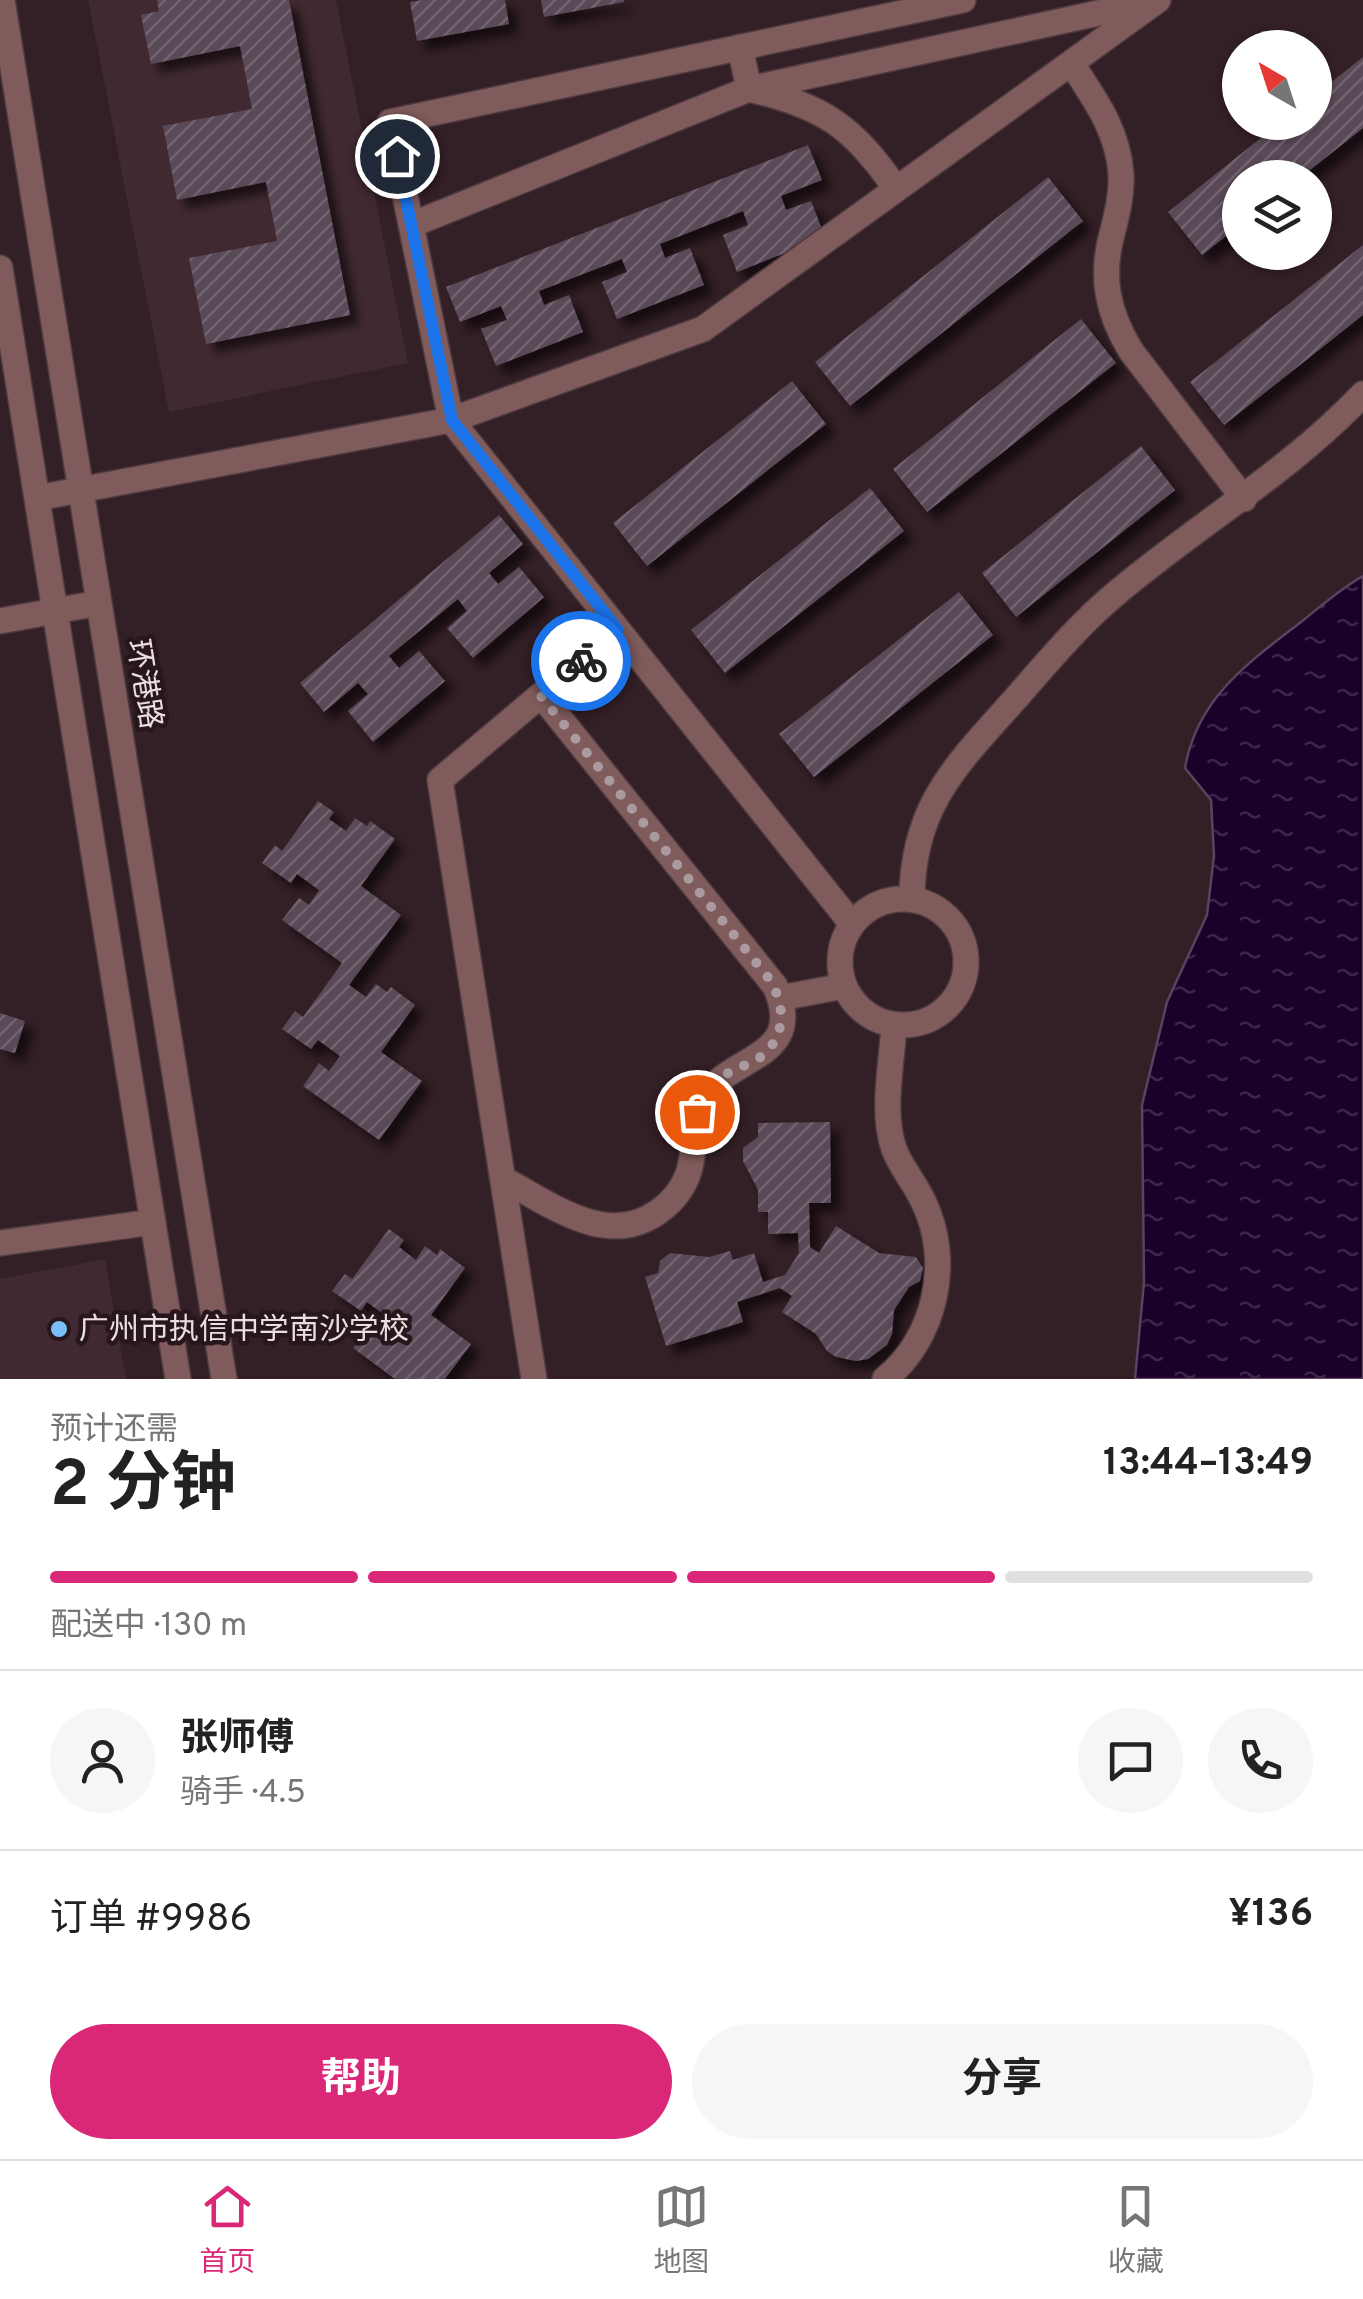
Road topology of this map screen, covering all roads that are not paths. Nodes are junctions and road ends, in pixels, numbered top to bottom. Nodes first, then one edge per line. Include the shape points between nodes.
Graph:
1 (2, 0) edge
2 (963, 0) edge
3 (1158, 0) edge
4 (740, 47) junction
5 (1071, 63) junction
6 (749, 88) junction
7 (896, 189) junction
8 (411, 226) junction
9 (0, 268) edge
10 (1363, 394) edge
11 (452, 420) junction
12 (80, 490) junction
13 (37, 498) junction
14 (1244, 499) junction
15 (99, 603) junction
16 (55, 611) junction
17 (0, 621) edge
18 (618, 630) junction
19 (541, 696) junction
20 (912, 899) junction
21 (852, 924) junction
22 (844, 986) junction
23 (780, 998) junction
24 (894, 1025) junction
25 (503, 1179) junction
26 (153, 1222) junction
27 (0, 1244) edge
28 (178, 1379) edge
29 (224, 1379) edge
30 (534, 1379) edge
31 (885, 1379) edge

1 - 12 street, 环港路
2 - 4 street
3 - 5 street
3 - 6 street
4 - 6 street
4 - 8 street via 390,122
5 - 7 street
5 - 14 street via 1116,145 1119,208 1105,268 1116,326
6 - 7 street via 794,99 835,120 870,151
6 - 8 street
7 - 11 street via 703,329
8 - 11 street
9 - 13 street
10 - 14 street
11 - 12 street
11 - 18 street
12 - 13 street
12 - 15 street, 环港路
13 - 16 street
14 - 20 street via 1110,598 965,755 923,821
15 - 16 street
15 - 29 street, 环港路
16 - 17 street
16 - 26 street
18 - 19 street
18 - 21 street
19 - 23 street
19 - 25 street via 440,780
20 - 21 street via 878,904
20 - 24 street via 954,924 966,970 941,1013
21 - 22 street via 840,954
22 - 23 street
22 - 24 street via 864,1013
23 - 25 street via 777,1036 704,1099 688,1176 654,1215 620,1226 586,1222
24 - 31 street via 888,1124 894,1150 926,1205 938,1274 918,1342
25 - 30 street
26 - 27 street
26 - 28 street

